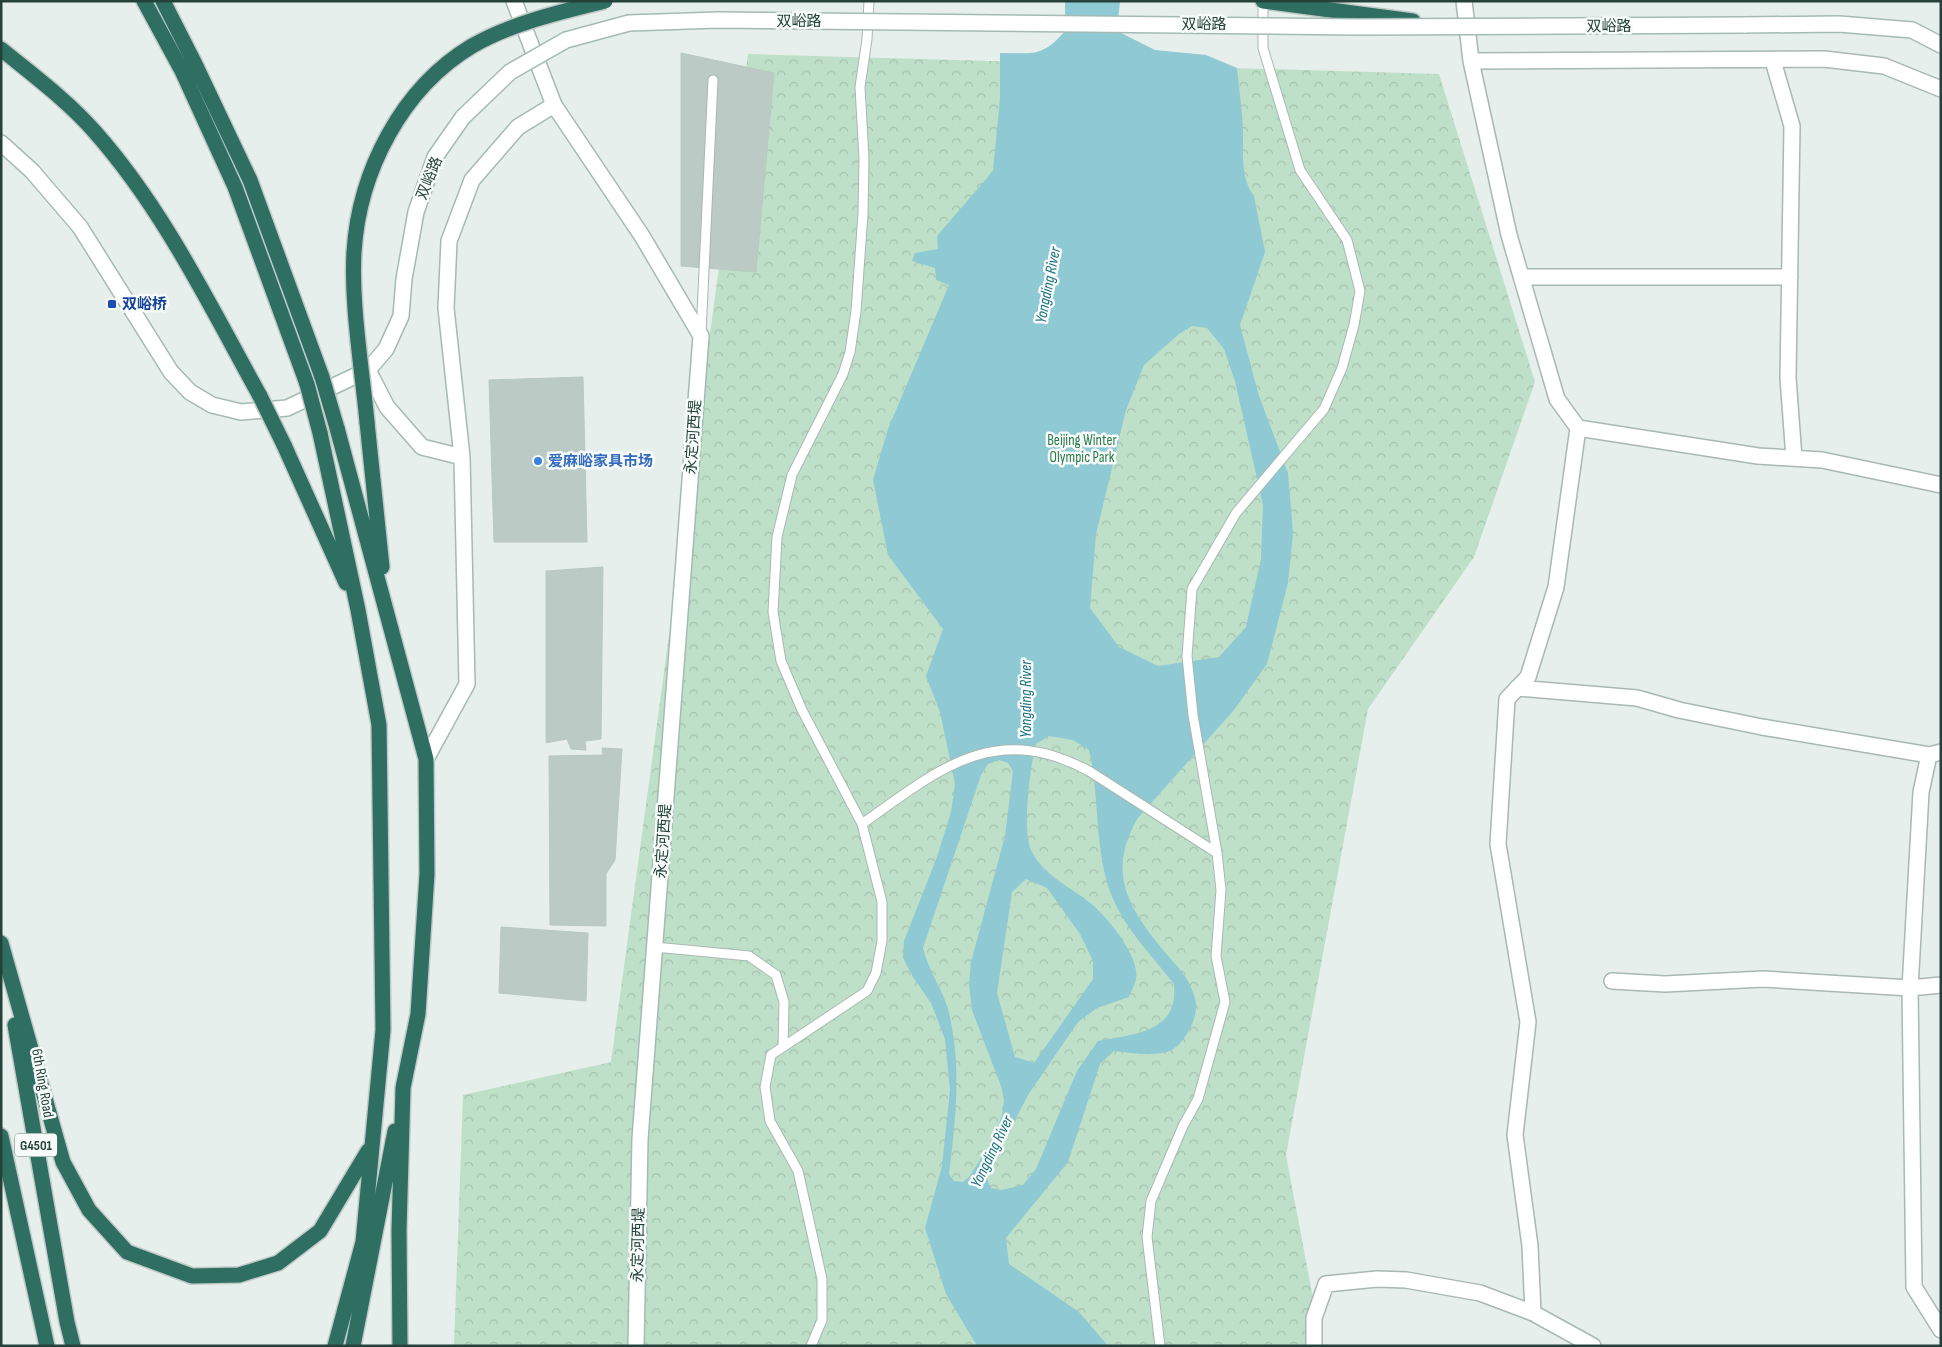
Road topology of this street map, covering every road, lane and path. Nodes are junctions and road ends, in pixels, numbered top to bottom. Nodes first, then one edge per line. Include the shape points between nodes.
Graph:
1 (144, 1) edge
2 (163, 1) edge
3 (514, 1) edge
4 (605, 1) edge
5 (869, 1) edge
6 (1263, 1) edge
7 (1464, 1) edge
8 (1460, 26) junction
9 (1941, 45) edge
10 (1, 49) edge
11 (1471, 61) junction
12 (1773, 61) junction
13 (713, 80) dead end
14 (1941, 89) edge
15 (554, 105) junction
16 (1, 143) edge
17 (1522, 277) junction
18 (1790, 278) junction
19 (701, 336) junction
20 (368, 370) junction
21 (1578, 428) junction
22 (462, 457) junction
23 (1794, 458) junction
24 (1941, 485) edge
25 (358, 610) junction
26 (387, 613) junction
27 (1517, 688) junction
28 (1935, 753) edge
29 (426, 759) junction
30 (862, 824) junction
31 (1217, 853) junction
32 (1, 944) edge
33 (654, 947) junction
34 (1612, 981) dead end
35 (1941, 985) edge
36 (1910, 988) junction
37 (782, 1047) junction
38 (403, 1088) junction
39 (1, 1136) edge
40 (371, 1145) junction
41 (1533, 1314) junction
42 (1941, 1330) edge
43 (47, 1346) edge
44 (73, 1346) edge
45 (335, 1346) edge
46 (353, 1346) edge
47 (400, 1346) edge
48 (636, 1346) edge
49 (811, 1346) edge
50 (1160, 1346) edge
51 (1314, 1346) edge
52 (1593, 1346) edge

1 - 25 highway, bridge via 182,71 235,187 307,384
2 - 26 highway, bridge via 250,180 322,377
3 - 15 street
4 - 26 highway, bridge via 520,25 473,46 431,79 407,106 379,151 362,199 354,252 357,314
5 - 30 lane via 860,87 863,214 850,352 843,374 792,475 777,537 773,612 781,661 802,710
6 - 8 highway, bridge
6 - 31 lane via 1263,48 1300,170 1348,240 1360,291 1342,368 1324,408 1236,512 1192,589 1188,656 1193,715
7 - 11 street
8 - 9 street, 双峪路, bridge via 1839,24 1912,30
8 - 20 street, 双峪路, bridge via 728,20 629,23 566,40 510,72 463,117 435,157 416,212 401,316 386,349
10 - 25 highway, bridge via 95,132 144,194 260,396
11 - 12 street
11 - 17 street via 1509,234
12 - 14 street via 1824,59 1884,66
12 - 18 street via 1792,126
13 - 19 lane
15 - 19 street via 642,236
15 - 22 street via 518,127 472,180 449,241 446,308
16 - 20 street, 双峪路 via 32,171 80,227 171,372 190,392 212,405 241,412 287,408
17 - 18 street
17 - 21 street via 1557,399
18 - 23 street via 1788,378
19 - 33 street, 永定河西堤
20 - 22 street via 387,407 422,447
21 - 23 street via 1758,456
21 - 27 street via 1556,587 1528,677
22 - 29 street via 466,684
23 - 24 street via 1822,460
25 - 40 highway via 379,725 383,1030
26 - 29 highway
27 - 28 street via 1637,698 1762,728
27 - 41 street via 1507,699 1498,844 1528,1022 1515,1135 1530,1246
28 - 36 street via 1921,792
29 - 38 highway via 427,874 418,1014
30 - 31 lane via 947,766 976,754 1003,749 1039,752 1068,760
30 - 37 lane via 882,902 882,941 876,973 867,991
31 - 50 lane via 1221,890 1216,956 1225,1002 1198,1099 1183,1126 1152,1201 1147,1237
32 - 40 highway via 63,1162 88,1210 127,1252 192,1276 239,1275 278,1263 320,1231
32 - 44 highway, 6th Ring Road / G4501
33 - 37 lane via 749,956 776,975 784,1002
33 - 48 street, 永定河西堤 via 640,1139
34 - 36 street via 1665,984 1763,979
35 - 36 street
36 - 42 street via 1914,1286
37 - 49 lane via 771,1055 765,1087 770,1121 798,1171 822,1279 822,1320
38 - 46 highway
38 - 47 highway
39 - 43 highway, G4501
40 - 45 highway via 362,1242
41 - 51 street via 1480,1293 1406,1280 1326,1284 1314,1318
41 - 52 street

